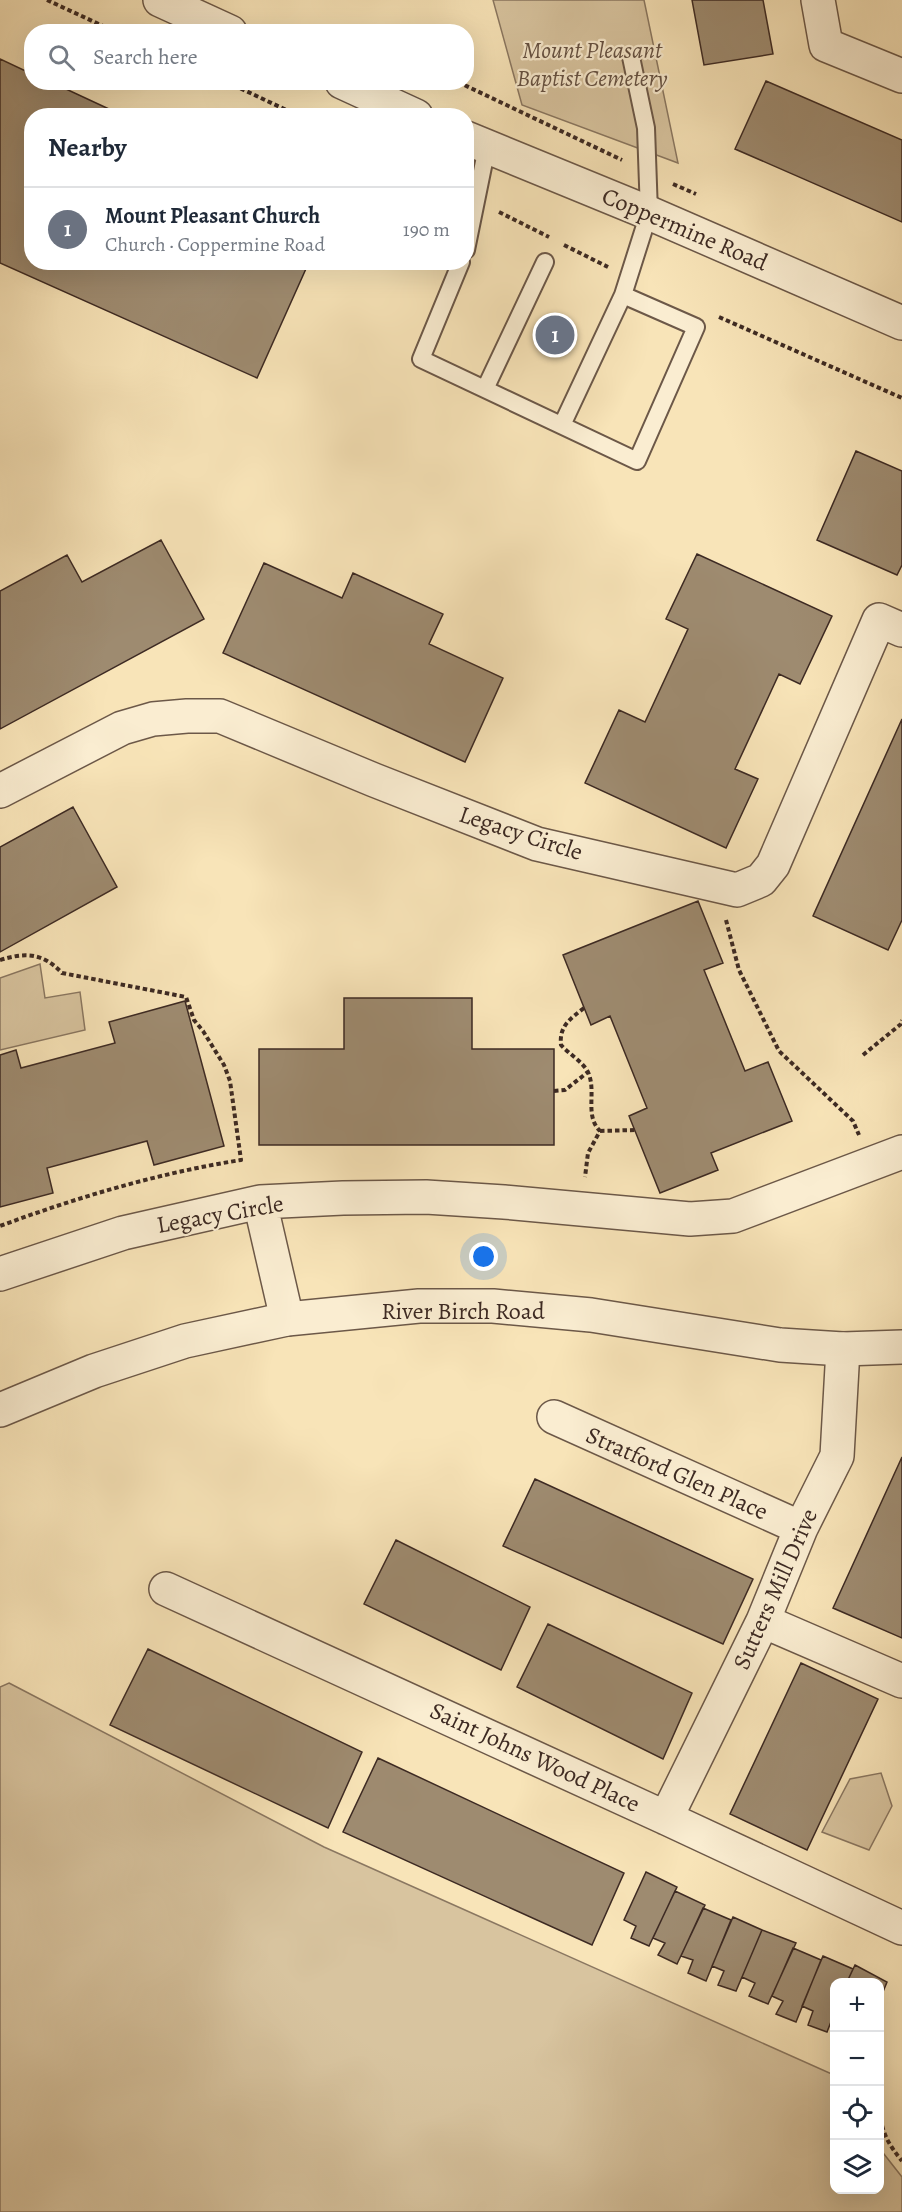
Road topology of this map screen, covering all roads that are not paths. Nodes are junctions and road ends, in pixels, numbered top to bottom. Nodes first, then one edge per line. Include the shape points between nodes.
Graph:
1 (160, 0) edge
2 (818, 0) edge
3 (212, 24) edge
4 (631, 57) dead end
5 (902, 76) edge
6 (359, 90) edge
7 (399, 108) edge
8 (477, 143) edge
9 (474, 172) edge
10 (649, 213) junction
11 (545, 262) dead end
12 (458, 270) edge
13 (623, 296) junction
14 (902, 323) edge
15 (484, 389) junction
16 (562, 425) junction
17 (902, 630) edge
18 (0, 791) edge
19 (902, 1152) edge
20 (260, 1202) junction
21 (0, 1274) edge
22 (287, 1318) junction
23 (902, 1347) edge
24 (843, 1349) junction
25 (0, 1410) edge
26 (554, 1418) dead end
27 (801, 1528) junction
28 (166, 1589) dead end
29 (763, 1621) junction
30 (902, 1681) edge
31 (666, 1818) junction
32 (902, 1928) edge

1 - 3 street
2 - 5 street via 826,45
4 - 10 lane via 646,128
6 - 7 street
8 - 9 lane
8 - 10 street, Coppermine Road
10 - 13 lane
10 - 14 street, Coppermine Road
11 - 15 lane
12 - 15 lane via 421,359
13 - 16 lane
13 - 16 lane via 696,327 637,460
15 - 16 lane
17 - 18 street, Legacy Circle via 879,620 773,865 761,880 737,890 537,844 220,716 153,718 122,728
19 - 20 street, Legacy Circle via 733,1216 690,1219 426,1197
20 - 21 street, Legacy Circle via 123,1233
20 - 22 street
22 - 24 street, River Birch Road via 419,1306 493,1306 591,1315 780,1345
22 - 25 street, River Birch Road via 185,1341 94,1371
23 - 24 street, River Birch Road
24 - 27 street, Sutters Mill Drive via 837,1456
26 - 27 street, Stratford Glen Place
27 - 29 street, Sutters Mill Drive
28 - 31 street, Saint Johns Wood Place
29 - 30 street
29 - 31 street, Sutters Mill Drive
31 - 32 street, Saint Johns Wood Place

